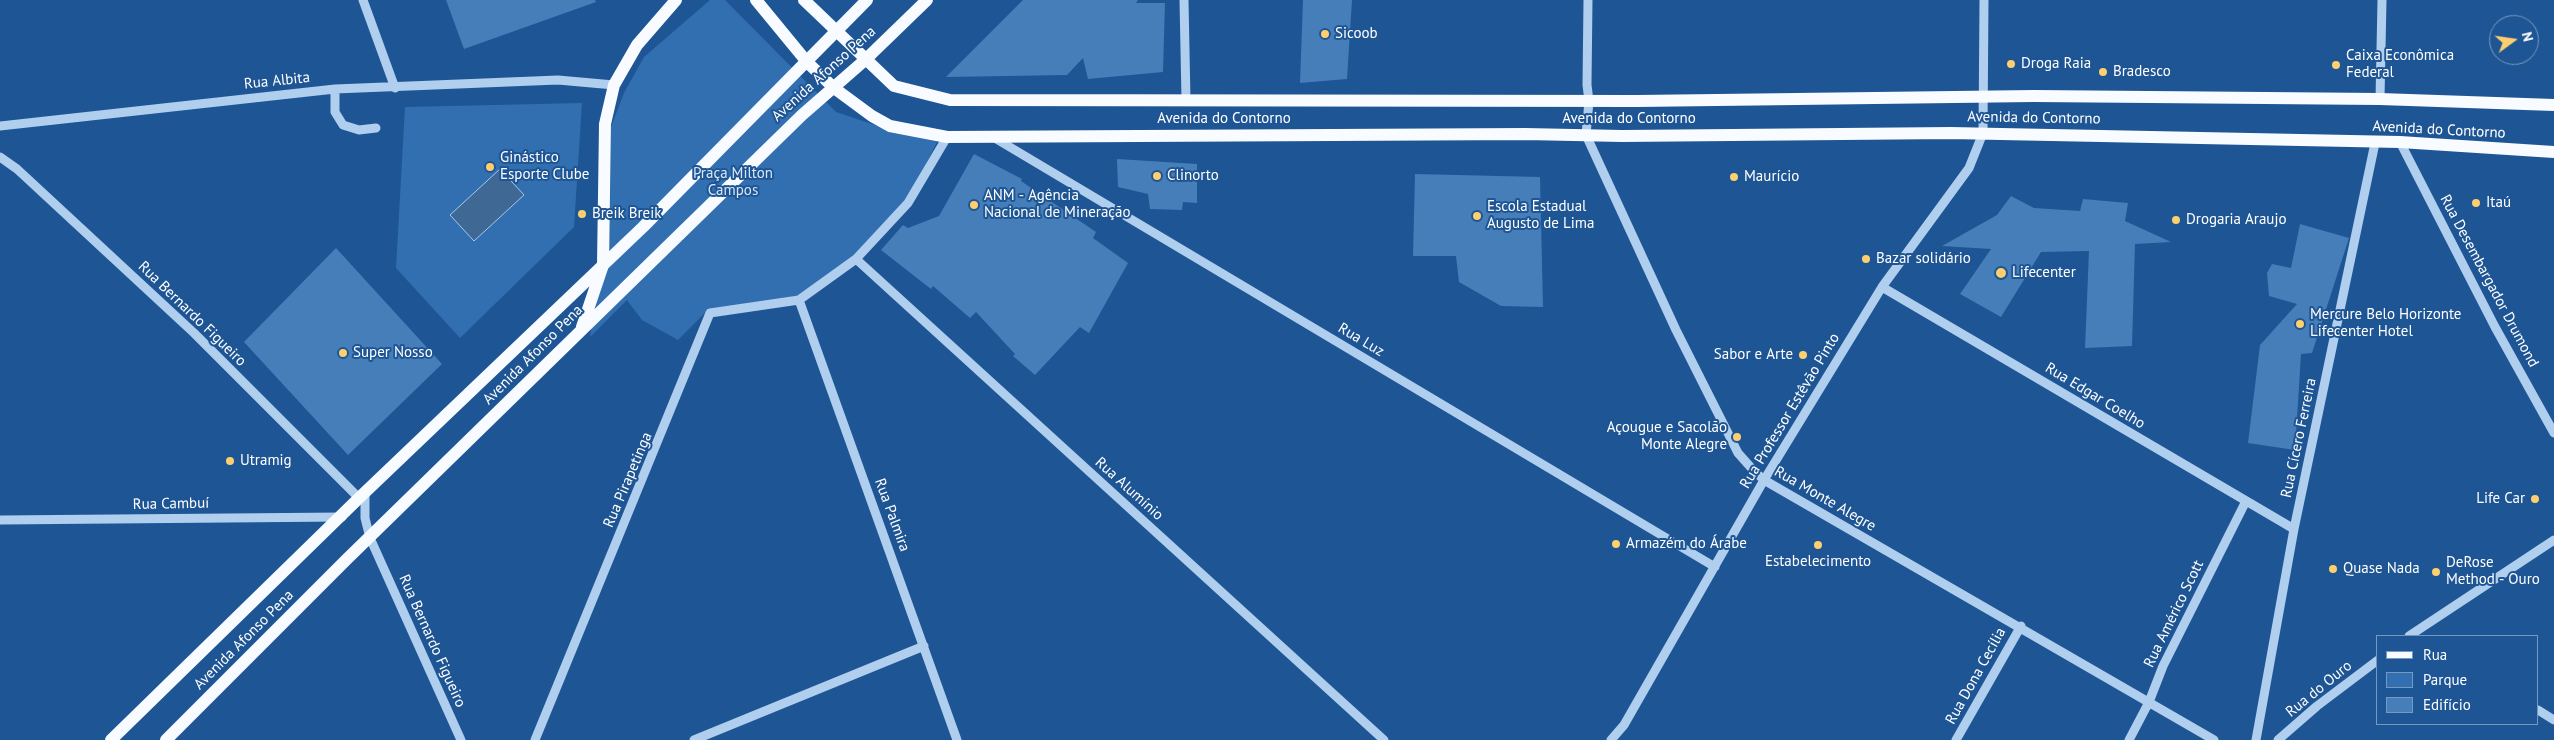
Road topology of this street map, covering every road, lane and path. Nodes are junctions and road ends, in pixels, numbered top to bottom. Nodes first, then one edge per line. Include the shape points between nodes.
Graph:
1 (363, 0) edge
2 (676, 0) edge
3 (756, 0) edge
4 (804, 0) edge
5 (867, 0) edge
6 (928, 0) edge
7 (1184, 0) edge
8 (1588, 0) edge
9 (1984, 0) edge
10 (2382, 0) edge
11 (835, 32) junction
12 (865, 60) junction
13 (807, 62) junction
14 (614, 86) junction
15 (395, 88) junction
16 (834, 88) junction
17 (335, 89) junction
18 (1984, 98) junction
19 (2380, 99) junction
20 (1186, 100) junction
21 (1589, 101) junction
22 (2554, 105) edge
23 (0, 126) edge
24 (376, 128) dead end
25 (1982, 133) junction
26 (1586, 135) junction
27 (947, 137) junction
28 (993, 137) junction
29 (2400, 142) junction
30 (2375, 143) junction
31 (2554, 152) edge
32 (0, 157) edge
33 (856, 259) junction
34 (603, 265) junction
35 (1882, 287) junction
36 (799, 300) junction
37 (581, 330) junction
38 (2554, 433) edge
39 (1764, 480) junction
40 (362, 496) junction
41 (2246, 502) junction
42 (342, 517) junction
43 (0, 520) edge
44 (2294, 529) junction
45 (370, 538) junction
46 (2554, 540) edge
47 (1715, 567) junction
48 (2021, 626) junction
49 (2414, 635) edge
50 (924, 646) junction
51 (2376, 662) edge
52 (2149, 702) junction
53 (2539, 711) edge
54 (2554, 720) edge
55 (111, 740) edge
56 (166, 740) edge
57 (462, 740) edge
58 (535, 740) edge
59 (694, 740) edge
60 (957, 740) edge
61 (1384, 740) edge
62 (1611, 740) edge
63 (1956, 740) edge
64 (2129, 740) edge
65 (2214, 740) edge
66 (2256, 740) edge
67 (2278, 740) edge

1 - 15 street
2 - 14 main road via 637,45
3 - 13 main road, Avenida do Contorno
4 - 11 main road, Avenida do Contorno
5 - 11 main road, Avenida Afonso Pena
6 - 12 main road, Avenida Afonso Pena
7 - 20 street
8 - 21 street, Rua Monte Alegre
9 - 18 street, Rua Professor Estêvão Pinto
10 - 19 street
11 - 12 main road, Avenida do Contorno
11 - 13 main road, Avenida Afonso Pena
12 - 16 main road, Avenida Afonso Pena
12 - 20 main road, Avenida do Contorno via 894,86 950,100
13 - 16 main road, Avenida do Contorno
13 - 34 main road, Avenida Afonso Pena
14 - 15 street, Rua Albita via 558,80
14 - 34 main road via 605,124
15 - 17 street, Rua Albita
16 - 27 main road, Avenida do Contorno via 890,126
16 - 37 main road, Avenida Afonso Pena via 802,115
17 - 23 street, Rua Albita
17 - 24 street via 335,112 343,125 359,130
18 - 19 main road, Avenida do Contorno
18 - 21 main road, Avenida do Contorno
18 - 25 street, Rua Professor Estêvão Pinto
19 - 22 main road, Avenida do Contorno
20 - 21 main road, Avenida do Contorno
21 - 26 street, Rua Monte Alegre
25 - 26 main road, Avenida do Contorno
25 - 30 main road, Avenida do Contorno
25 - 35 street, Rua Professor Estêvão Pinto via 1969,168
26 - 28 main road, Avenida do Contorno
26 - 39 street, Rua Monte Alegre via 1676,330 1738,453
27 - 28 main road, Avenida do Contorno
27 - 33 street via 908,203
28 - 47 street, Rua Luz
29 - 30 main road, Avenida do Contorno
29 - 31 main road, Avenida do Contorno
29 - 38 street, Rua Desembargador Drumond via 2495,327
30 - 44 street, Rua Cícero Ferreira
32 - 40 street, Rua Bernardo Figueiro via 194,333
33 - 36 street
33 - 61 street, Rua Alumínio
34 - 37 main road
34 - 40 main road, Avenida Afonso Pena
35 - 39 street, Rua Professor Estêvão Pinto
35 - 41 street, Rua Edgar Coelho
36 - 50 street, Rua Palmira
36 - 58 street, Rua Pirapetinga via 710,313
37 - 45 main road, Avenida Afonso Pena
39 - 47 street, Rua Professor Estêvão Pinto
39 - 48 street, Rua Monte Alegre
40 - 42 main road, Avenida Afonso Pena
40 - 45 street, Rua Bernardo Figueiro
41 - 44 street, Rua Edgar Coelho
41 - 52 street, Rua Américo Scott via 2163,666
42 - 43 street, Rua Cambuí
42 - 55 main road, Avenida Afonso Pena
44 - 66 street, Rua Cícero Ferreira
45 - 56 main road, Avenida Afonso Pena
45 - 57 street, Rua Bernardo Figueiro
46 - 49 street
47 - 62 street, Rua Professor Estêvão Pinto via 1624,725
48 - 52 street, Rua Monte Alegre
48 - 63 street, Rua Dona Cecília
50 - 59 street
50 - 60 street, Rua Palmira
51 - 67 street, Rua do Ouro
52 - 64 street, Rua Américo Scott
52 - 65 street, Rua Monte Alegre
53 - 54 street

